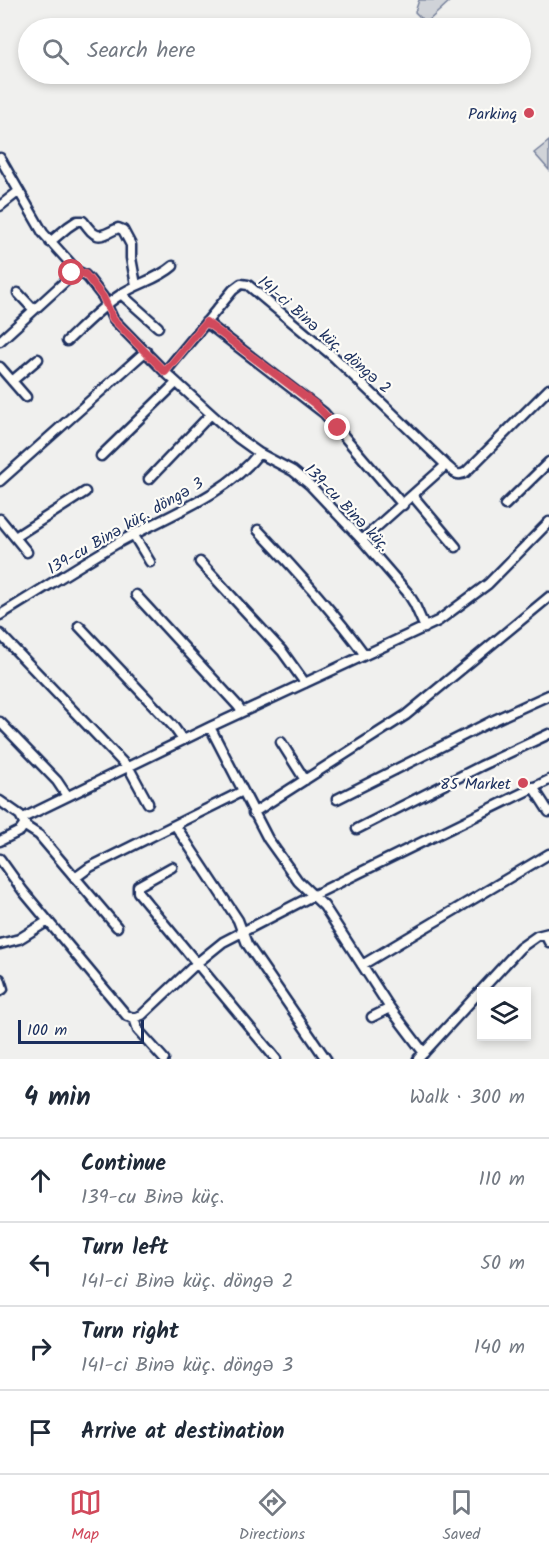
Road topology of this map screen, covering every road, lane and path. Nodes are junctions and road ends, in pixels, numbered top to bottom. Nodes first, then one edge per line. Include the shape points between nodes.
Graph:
1 (0, 158) edge
2 (19, 192) junction
3 (0, 206) edge
4 (50, 242) junction
5 (173, 266) dead end
6 (73, 269) junction
7 (136, 285) junction
8 (18, 293) dead end
9 (121, 294) junction
10 (107, 304) junction
11 (34, 310) junction
12 (206, 322) junction
13 (158, 327) dead end
14 (0, 341) edge
15 (67, 341) dead end
16 (147, 351) junction
17 (38, 358) dead end
18 (0, 367) edge
19 (165, 372) junction
20 (12, 381) junction
21 (176, 383) junction
22 (549, 389) edge
23 (26, 397) dead end
24 (211, 414) junction
25 (259, 453) junction
26 (101, 456) dead end
27 (549, 462) edge
28 (446, 465) junction
29 (149, 479) dead end
30 (0, 481) edge
31 (85, 492) dead end
32 (413, 496) junction
33 (403, 505) junction
34 (505, 505) dead end
35 (0, 519) edge
36 (549, 522) edge
37 (258, 530) dead end
38 (133, 534) junction
39 (15, 537) junction
40 (362, 540) junction
41 (456, 547) dead end
42 (27, 552) dead end
43 (200, 561) dead end
44 (150, 562) dead end
45 (136, 595) dead end
46 (549, 597) edge
47 (0, 615) edge
48 (79, 626) dead end
49 (424, 628) junction
50 (0, 634) edge
51 (365, 656) junction
52 (305, 683) junction
53 (549, 695) edge
54 (242, 712) junction
55 (0, 722) edge
56 (210, 727) junction
57 (549, 734) edge
58 (183, 740) junction
59 (281, 742) dead end
60 (127, 766) junction
61 (305, 780) junction
62 (549, 780) edge
63 (534, 787) junction
64 (243, 791) junction
65 (67, 796) junction
66 (337, 799) dead end
67 (0, 801) edge
68 (148, 802) dead end
69 (549, 812) edge
70 (253, 813) junction
71 (24, 822) junction
72 (175, 825) junction
73 (357, 829) dead end
74 (0, 841) edge
75 (549, 854) edge
76 (0, 859) edge
77 (172, 867) dead end
78 (75, 878) junction
79 (312, 896) junction
80 (48, 921) junction
81 (117, 927) dead end
82 (243, 932) junction
83 (548, 936) edge
84 (0, 944) edge
85 (197, 963) junction
86 (362, 965) junction
87 (0, 979) edge
88 (0, 991) edge
89 (390, 1008) junction
90 (372, 1017) dead end
91 (134, 1018) junction
92 (421, 1056) edge
93 (164, 1059) edge
94 (276, 1059) edge
95 (326, 1059) edge

1 - 2 street, 139-cu Binə küç.
2 - 3 street
2 - 4 street, 139-cu Binə küç.
4 - 6 street, 139-cu Binə küç.
4 - 7 street via 83,221 97,236 118,228 123,230 131,245
5 - 7 street via 161,276
6 - 10 street, 139-cu Binə küç. via 85,274
6 - 11 street via 69,278
7 - 9 street
8 - 11 street
9 - 10 street
9 - 13 street
10 - 15 street
10 - 16 street, 139-cu Binə küç. via 113,319
11 - 14 street
12 - 19 street, 141-ci Binə küç. döngə 2
12 - 28 street, 141-ci Binə küç. döngə 2 via 233,290 241,284 248,285 335,358
12 - 33 street via 315,404
16 - 19 street, 139-cu Binə küç.
16 - 30 street
17 - 20 street
18 - 20 street
19 - 21 street, 139-cu Binə küç.
20 - 23 street
21 - 24 street, 139-cu Binə küç.
21 - 26 street
22 - 28 street via 466,472 456,474
24 - 25 street, 139-cu Binə küç.
24 - 29 street
25 - 38 street, 139-cu Binə küç. döngə 3 via 233,479
25 - 40 street, 139-cu Binə küç. via 302,478
27 - 34 street
28 - 32 street
31 - 39 street
32 - 33 street
32 - 41 street
33 - 40 street
35 - 39 street
36 - 49 street via 488,584 450,614
37 - 51 street via 307,581
38 - 44 street
38 - 47 street, 139-cu Binə küç. döngə 3
39 - 42 street
40 - 49 street, 139-cu Binə küç. via 407,592
43 - 52 street via 282,651
45 - 54 street
46 - 61 street via 406,715
48 - 58 street
49 - 51 street
50 - 60 street
51 - 52 street
52 - 54 street
53 - 66 street
54 - 56 street
55 - 65 street
56 - 58 street
56 - 64 street
57 - 73 street
58 - 60 street
59 - 61 street
60 - 65 street
60 - 68 street
61 - 70 street
62 - 63 street
63 - 69 street
63 - 79 street
64 - 70 street
64 - 72 street
65 - 71 street
67 - 71 street
70 - 79 street via 278,855
71 - 74 street via 20,831
71 - 78 street
72 - 78 street
72 - 82 street
75 - 86 street
76 - 80 street
77 - 85 street via 137,888
78 - 81 street
79 - 82 street
79 - 86 street via 324,906
80 - 84 street via 19,939
80 - 91 street via 127,1016
82 - 85 street
82 - 95 street via 247,944
83 - 92 street via 529,940 520,948
85 - 91 street via 142,1015
85 - 94 street
86 - 89 street
87 - 88 street
89 - 90 street
89 - 92 street
91 - 93 street via 138,1030

